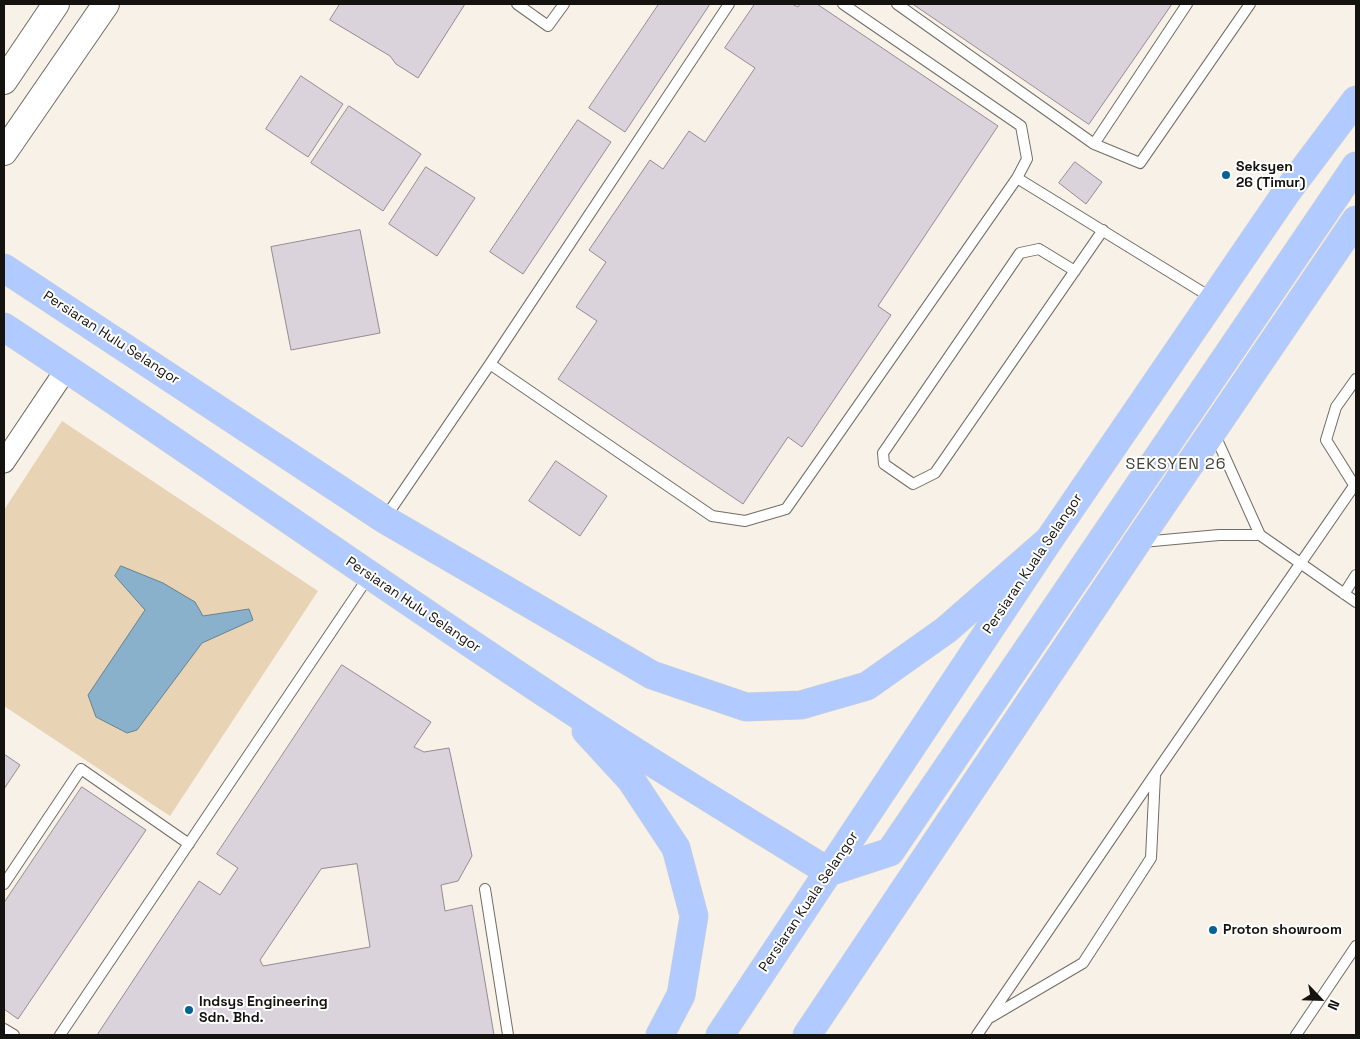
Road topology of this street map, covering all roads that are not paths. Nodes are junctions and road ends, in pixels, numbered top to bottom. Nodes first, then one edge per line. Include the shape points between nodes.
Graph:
1 (56, 4) edge
2 (106, 4) edge
3 (517, 4) edge
4 (564, 4) edge
5 (729, 4) edge
6 (843, 4) edge
7 (897, 4) edge
8 (1187, 4) edge
9 (1250, 4) edge
10 (4, 81) edge
11 (1356, 100) edge
12 (1094, 144) junction
13 (4, 152) edge
14 (1356, 166) edge
15 (1017, 178) junction
16 (1356, 220) edge
17 (1103, 230) junction
18 (4, 268) edge
19 (1075, 271) junction
20 (1213, 299) junction
21 (4, 327) edge
22 (490, 364) junction
23 (66, 368) junction
24 (1356, 379) edge
25 (1213, 431) junction
26 (4, 462) edge
27 (1356, 486) edge
28 (384, 519) junction
29 (1260, 535) junction
30 (1049, 540) junction
31 (1137, 542) junction
32 (1300, 563) junction
33 (1356, 575) edge
34 (369, 576) junction
35 (1344, 594) junction
36 (1356, 602) edge
37 (562, 705) junction
38 (1155, 774) junction
39 (188, 844) junction
40 (829, 872) junction
41 (4, 884) edge
42 (485, 889) dead end
43 (1356, 946) edge
44 (986, 1019) junction
45 (4, 1028) edge
46 (14, 1035) edge
47 (60, 1035) edge
48 (508, 1035) edge
49 (660, 1035) edge
50 (720, 1035) edge
51 (807, 1035) edge
52 (977, 1035) edge
53 (1296, 1035) edge

1 - 10 street
2 - 13 street
3 - 4 lane via 548,26
5 - 22 lane
6 - 15 lane via 1022,126 1027,159
7 - 12 lane
8 - 12 lane
9 - 12 lane via 1140,163
11 - 20 main road, Persiaran Kuala Selangor via 1286,192
14 - 40 main road via 890,852
15 - 17 lane
15 - 22 lane via 786,509 745,521 712,516
16 - 25 main road
17 - 19 lane
17 - 20 lane
18 - 28 main road, Persiaran Hulu Selangor
19 - 19 lane via 935,473 913,484 884,464 883,454 1020,253 1039,249
20 - 30 main road, Persiaran Kuala Selangor
21 - 23 main road, Persiaran Hulu Selangor
22 - 28 lane
23 - 26 street
23 - 34 main road, Persiaran Hulu Selangor
24 - 27 lane via 1336,407 1326,440
25 - 29 lane
25 - 31 main road
27 - 32 lane
28 - 30 main road, Persiaran Hulu Selangor via 652,674 746,706 801,705 867,686 946,630
29 - 31 lane via 1219,534
29 - 32 lane
30 - 40 main road, Persiaran Kuala Selangor
31 - 51 main road
32 - 35 lane
32 - 38 lane
33 - 35 lane
34 - 37 main road, Persiaran Hulu Selangor
34 - 39 lane
35 - 36 lane
37 - 40 main road, Persiaran Hulu Selangor
37 - 49 main road via 631,780 676,848 694,916 680,995
38 - 44 lane
38 - 44 lane via 1151,858 1083,962
39 - 41 lane via 81,769
39 - 47 lane
40 - 50 main road, Persiaran Kuala Selangor
42 - 48 lane
43 - 53 lane
44 - 52 lane
45 - 46 lane

